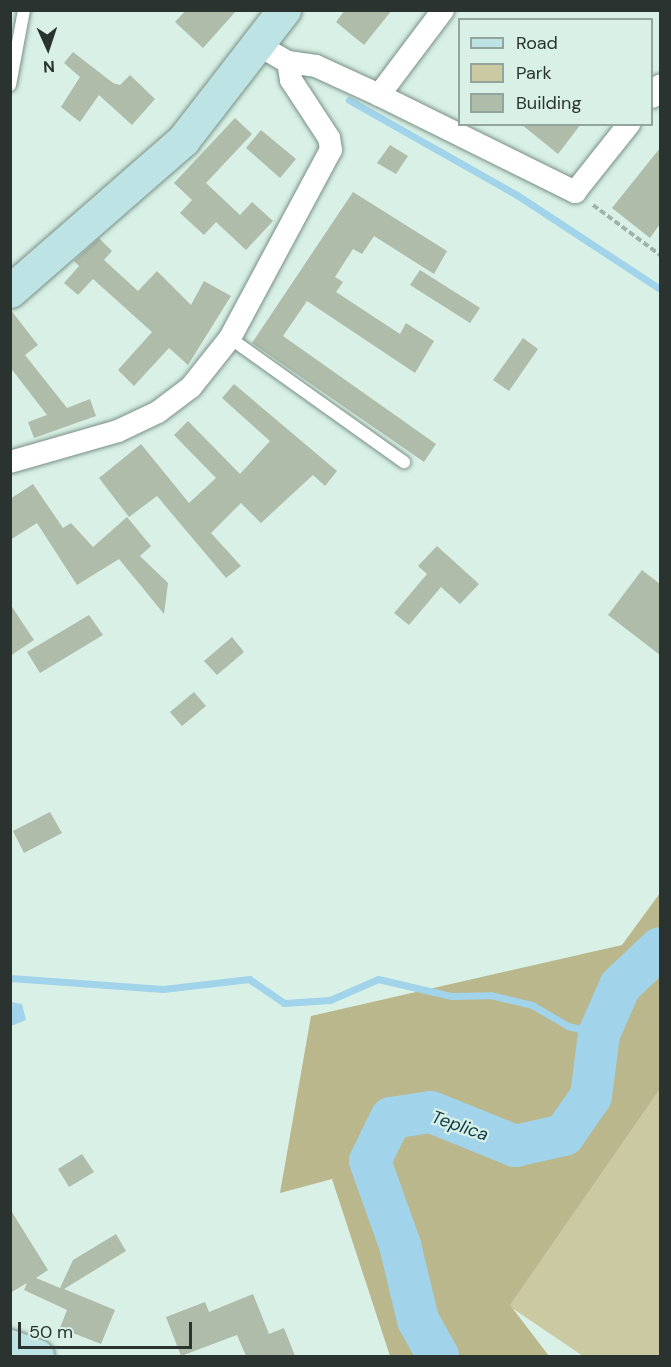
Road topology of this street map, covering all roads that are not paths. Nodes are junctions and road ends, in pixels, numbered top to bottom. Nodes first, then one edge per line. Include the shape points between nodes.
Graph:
1 (24, 10) edge
2 (284, 10) edge
3 (443, 10) edge
4 (260, 46) junction
5 (288, 62) junction
6 (10, 86) edge
7 (379, 95) junction
8 (627, 126) edge
9 (10, 291) edge
10 (230, 338) junction
11 (10, 462) edge
12 (404, 462) dead end
13 (10, 1346) edge
14 (37, 1356) edge

1 - 6 lane
2 - 4 street
3 - 7 street
4 - 5 street
4 - 9 street via 183,140
5 - 7 street via 316,66
5 - 10 street via 291,80 329,138 331,150
7 - 8 street via 575,192
10 - 11 street via 191,387 158,412 118,431
10 - 12 lane
13 - 14 street

